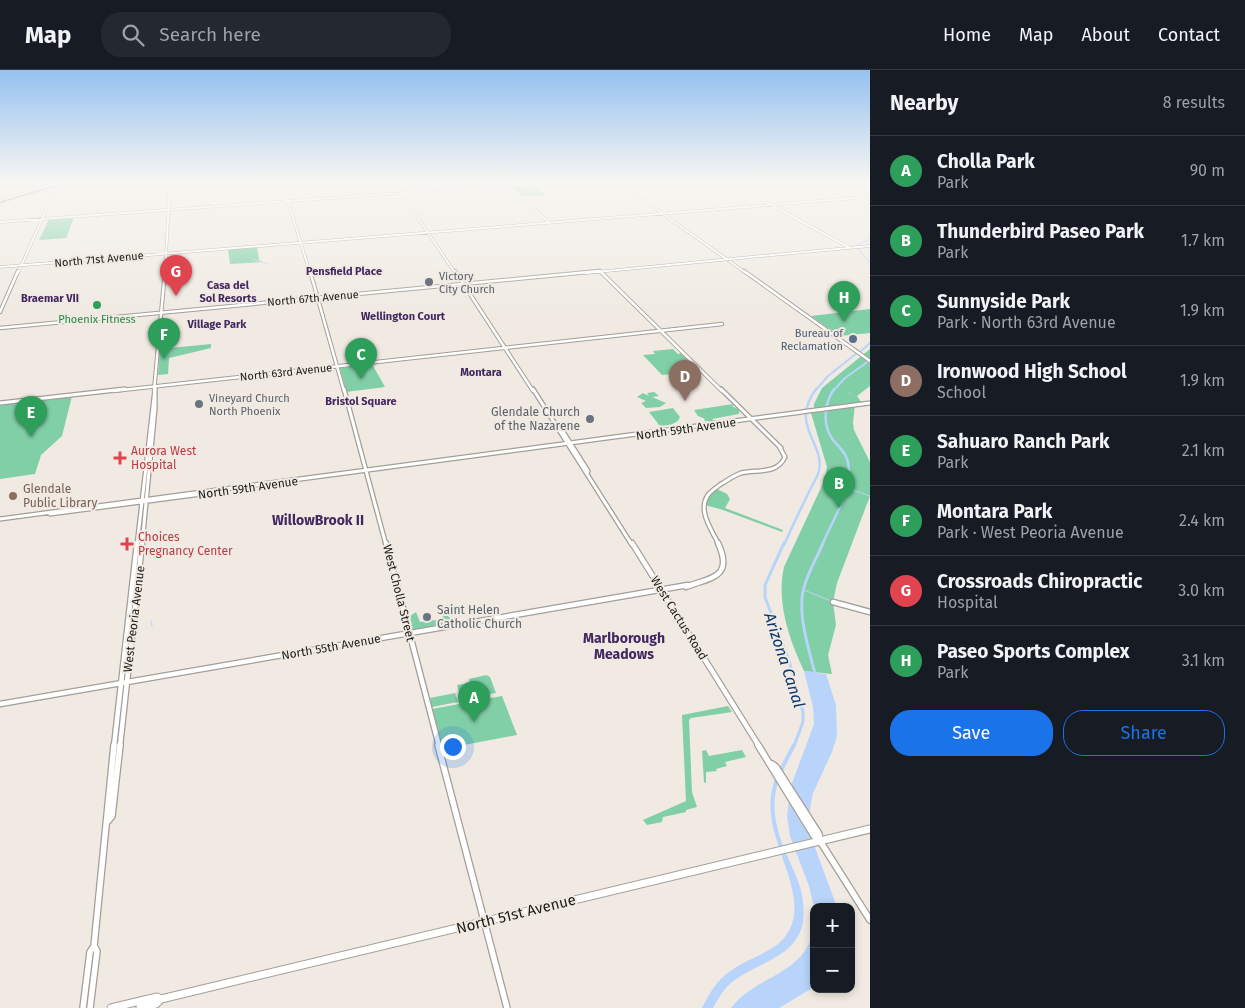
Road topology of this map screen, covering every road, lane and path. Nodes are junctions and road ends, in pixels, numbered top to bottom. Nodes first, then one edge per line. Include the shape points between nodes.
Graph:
1 (39, 226) edge
2 (167, 226) edge
3 (296, 226) edge
4 (425, 226) edge
5 (512, 226) edge
6 (679, 226) edge
7 (809, 226) edge
8 (429, 232) junction
9 (301, 243) junction
10 (870, 246) edge
11 (850, 248) junction
12 (165, 254) junction
13 (728, 260) junction
14 (21, 266) junction
15 (0, 268) edge
16 (600, 271) junction
17 (164, 276) junction
18 (162, 281) junction
19 (464, 284) junction
20 (164, 286) junction
21 (318, 298) junction
22 (0, 312) edge
23 (161, 313) junction
24 (722, 324) dead end
25 (0, 328) edge
26 (662, 331) junction
27 (506, 348) junction
28 (870, 361) edge
29 (337, 366) junction
30 (154, 386) junction
31 (0, 403) edge
32 (870, 403) edge
33 (151, 412) junction
34 (552, 417) joint
35 (752, 419) junction
36 (154, 422) junction
37 (703, 426) joint
38 (569, 443) junction
39 (784, 453) joint
40 (367, 471) junction
41 (147, 475) junction
42 (722, 483) joint
43 (145, 500) junction
44 (111, 503) junction
45 (92, 509) junction
46 (25, 516) junction
47 (0, 520) edge
48 (661, 590) junction
49 (833, 602) dead end
50 (870, 612) edge
51 (409, 634) junction
52 (124, 682) junction
53 (0, 704) edge
54 (770, 763) joint
55 (775, 769) junction
56 (870, 829) edge
57 (811, 831) joint
58 (818, 842) junction
59 (870, 920) edge
60 (485, 921) junction
61 (94, 946) junction
62 (161, 999) junction
63 (83, 1008) edge
64 (90, 1008) edge
65 (111, 1008) edge
66 (140, 1008) edge
67 (507, 1008) edge

1 - 14 main road
2 - 12 main road, West Peoria Avenue
3 - 9 street, West Cholla Street
4 - 8 main road, West Cactus Road
5 - 8 main road, North 71st Avenue
6 - 13 main road
7 - 11 main road
8 - 9 main road, North 71st Avenue
8 - 19 main road, West Cactus Road
9 - 12 main road, North 71st Avenue
9 - 21 main road, West Cholla Street
10 - 11 main road, North 67th Avenue
11 - 13 main road, North 67th Avenue
12 - 14 main road, North 71st Avenue
12 - 17 main road, West Peoria Avenue
13 - 16 main road, North 67th Avenue
13 - 28 main road
14 - 15 main road, North 71st Avenue
14 - 22 main road
16 - 19 main road, North 67th Avenue
16 - 26 main road
17 - 18 main road, West Peoria Avenue
17 - 20 main road, West Peoria Avenue
18 - 20 main road
18 - 23 main road, West Peoria Avenue
19 - 21 main road, North 67th Avenue
19 - 27 main road, West Cactus Road
20 - 23 main road, West Peoria Avenue
21 - 23 main road, North 67th Avenue
21 - 29 main road, West Cholla Street
23 - 25 main road, North 67th Avenue
23 - 30 main road, West Peoria Avenue
24 - 26 main road, North 63rd Avenue
26 - 27 street, North 63rd Avenue
26 - 35 main road
27 - 29 main road, North 63rd Avenue
27 - 34 main road, West Cactus Road
29 - 30 street, North 63rd Avenue
29 - 40 main road, West Cholla Street
30 - 31 main road, North 63rd Avenue
30 - 33 main road, West Peoria Avenue
30 - 36 main road, West Peoria Avenue
32 - 35 main road, North 59th Avenue
33 - 36 street
33 - 41 main road, West Peoria Avenue
34 - 38 street, West Cactus Road
35 - 37 street, North 59th Avenue
35 - 39 main road
36 - 41 main road, West Peoria Avenue
37 - 38 main road, North 59th Avenue
38 - 40 main road, North 59th Avenue
38 - 48 main road, West Cactus Road
39 - 42 street via 784,460 779,466 741,473
40 - 43 main road, North 59th Avenue
40 - 51 main road, West Cholla Street
41 - 43 main road, West Peoria Avenue
42 - 48 main road, North 55th Avenue via 709,494 704,512 723,554 723,566 714,578
43 - 44 street, North 59th Avenue
43 - 45 main road, North 59th Avenue
43 - 52 main road, West Peoria Avenue
44 - 45 main road
44 - 46 street, North 59th Avenue
45 - 46 main road, North 59th Avenue
46 - 47 street, North 59th Avenue
48 - 51 main road, North 55th Avenue
48 - 54 main road, West Cactus Road
49 - 50 main road
51 - 52 main road, North 55th Avenue
51 - 60 street, West Cholla Street
52 - 53 main road, North 55th Avenue
52 - 61 main road, West Peoria Avenue via 106,818
54 - 55 street, West Cactus Road
55 - 57 street, West Cactus Road
55 - 58 main road, West Cactus Road via 819,834
56 - 58 main road, North 51st Avenue
57 - 58 main road, West Cactus Road
58 - 59 main road, West Cactus Road
58 - 60 main road, North 51st Avenue
60 - 62 main road, North 51st Avenue
60 - 67 main road, West Cholla Street
61 - 63 main road, West Peoria Avenue via 90,952
61 - 64 main road, West Peoria Avenue via 97,951
62 - 65 main road, North 51st Avenue via 157,997
62 - 66 main road, North 51st Avenue via 156,1004

